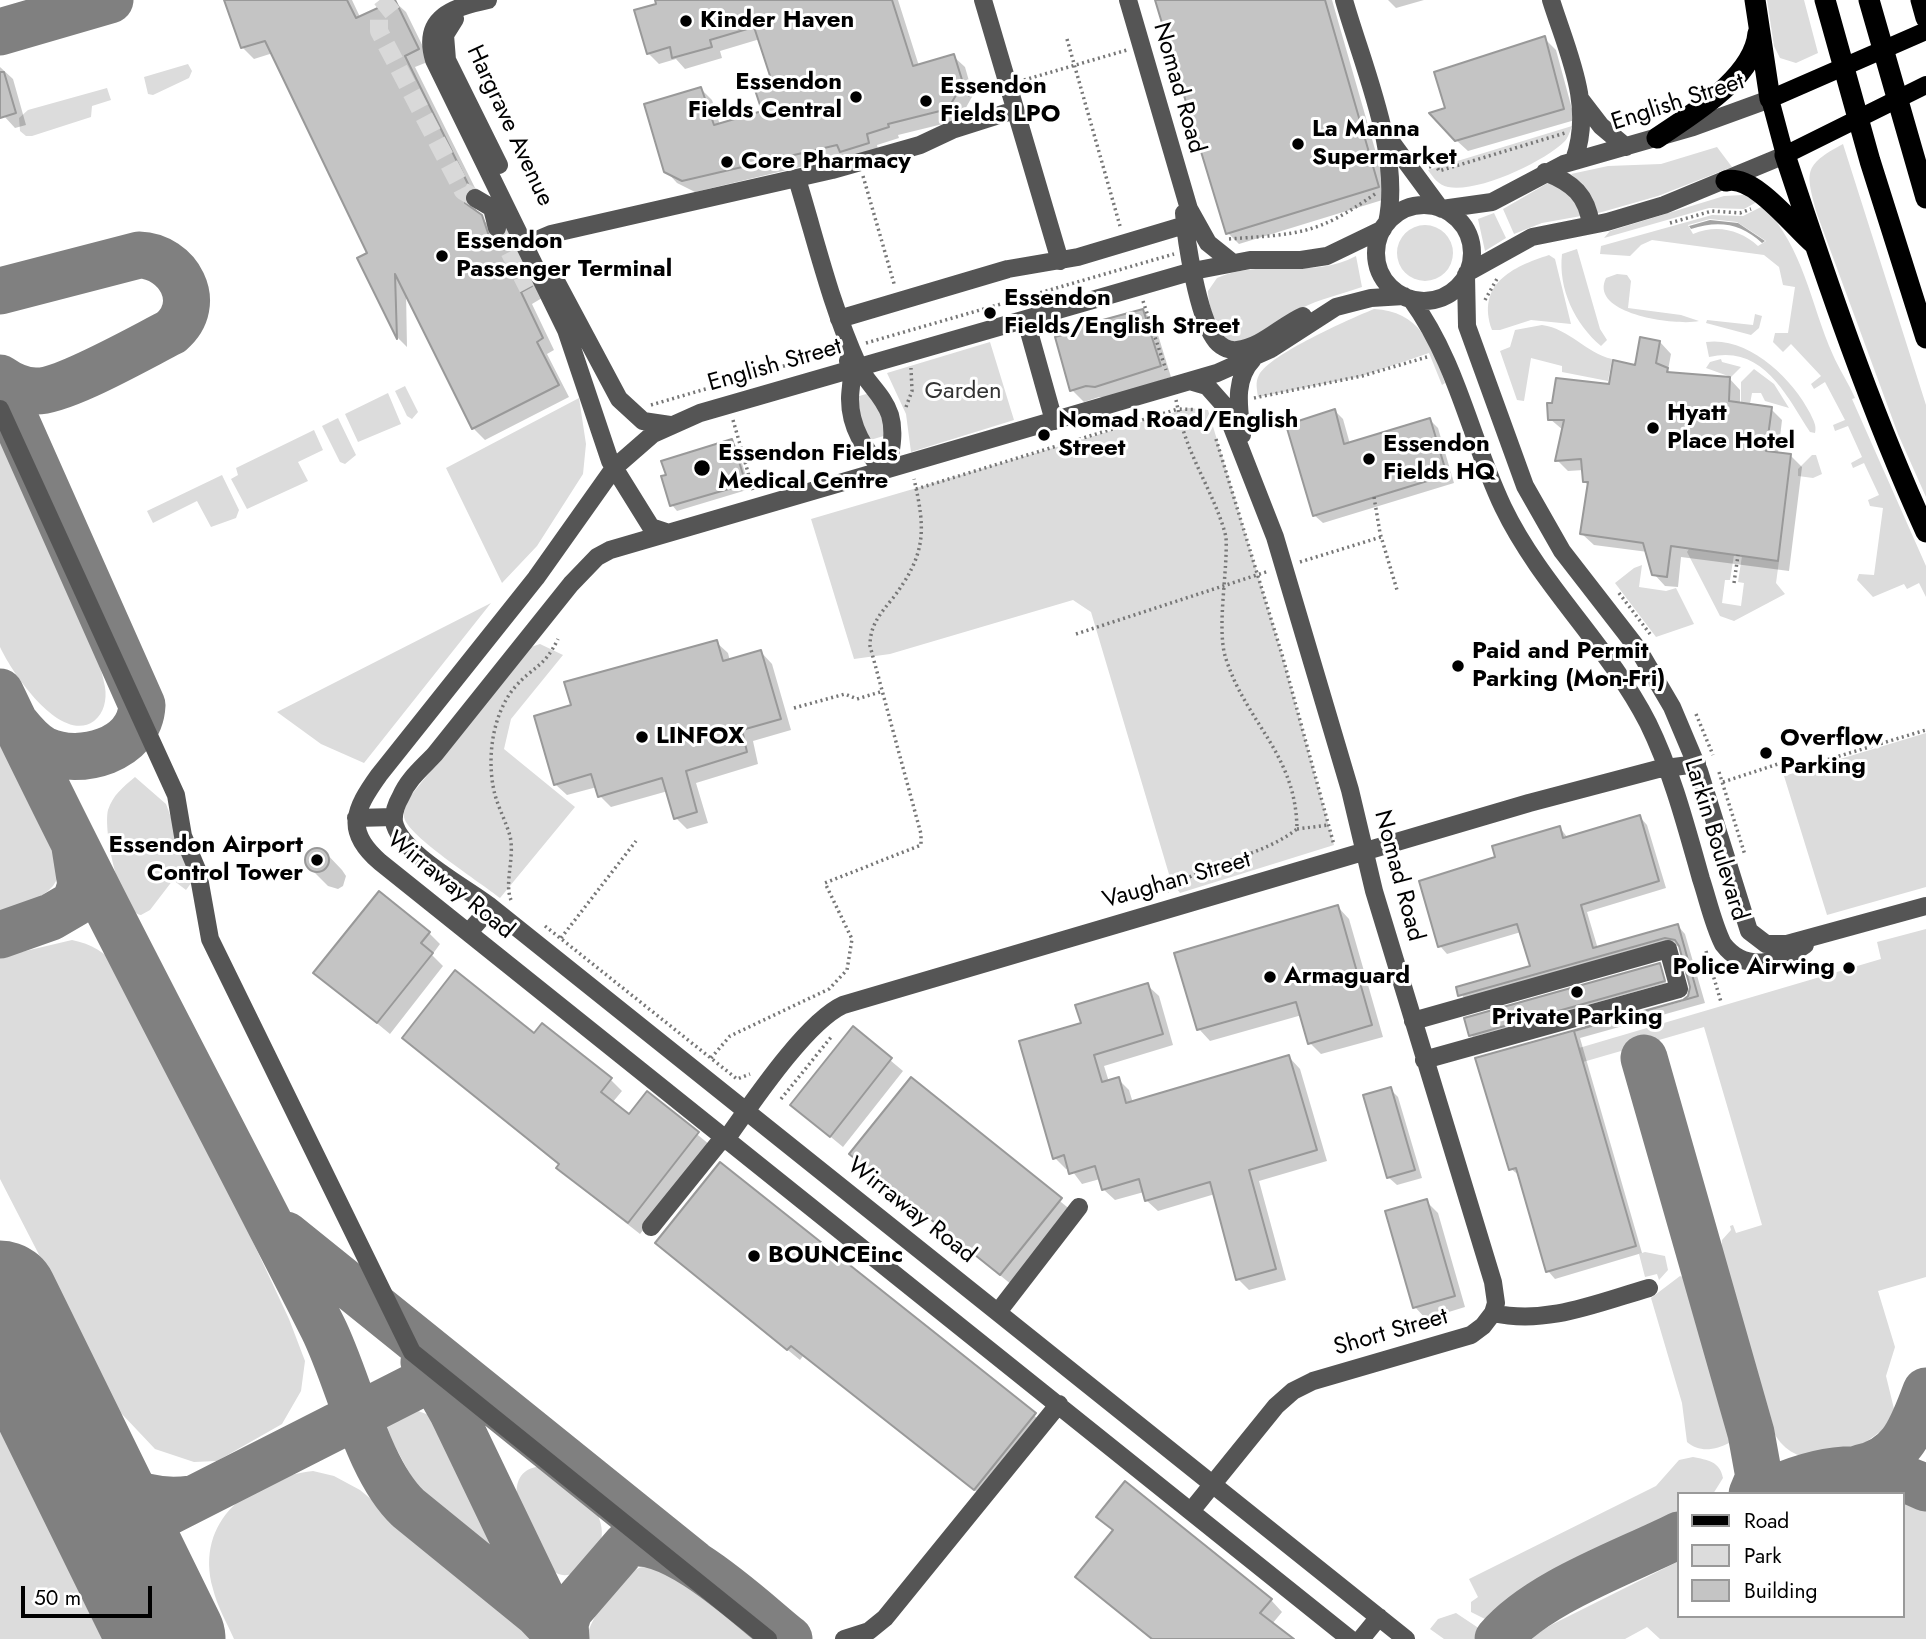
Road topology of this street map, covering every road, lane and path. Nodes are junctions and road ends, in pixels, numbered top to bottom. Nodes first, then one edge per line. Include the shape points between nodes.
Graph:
1 (488, 0) edge
2 (983, 0) edge
3 (1128, 0) edge
4 (1344, 0) edge
5 (1551, 0) edge
6 (1755, 0) edge
7 (1825, 0) edge
8 (1870, 0) edge
9 (1921, 0) edge
10 (1926, 18) edge
11 (1926, 31) edge
12 (1758, 33) junction
13 (1067, 39) dead end
14 (1141, 46) junction
15 (1074, 65) junction
16 (1923, 87) edge
17 (1770, 99) junction
18 (1581, 100) junction
19 (1015, 110) junction
20 (1377, 113) junction
21 (1657, 138) junction
22 (1626, 146) junction
23 (1785, 155) junction
24 (1574, 160) junction
25 (858, 162) junction
26 (1545, 172) junction
27 (797, 179) junction
28 (1726, 181) junction
29 (475, 198) tunnel mouth
30 (1926, 198) edge
31 (1441, 208) junction
32 (1190, 223) junction
33 (505, 225) junction
34 (1591, 225) junction
35 (1385, 226) junction
36 (1149, 235) junction
37 (531, 242) junction
38 (1125, 243) junction
39 (1814, 245) junction
40 (1188, 247) junction
41 (1060, 261) junction
42 (1233, 263) junction
43 (1132, 266) junction
44 (1194, 271) junction
45 (1466, 274) junction
46 (1139, 287) junction
47 (528, 288) dead end
48 (554, 292) junction
49 (1408, 297) junction
50 (899, 301) junction
51 (1336, 307) junction
52 (839, 318) junction
53 (1026, 321) junction
54 (907, 331) junction
55 (1926, 338) edge
56 (848, 348) junction
57 (913, 351) junction
58 (1254, 359) junction
59 (855, 368) junction
60 (1190, 382) junction
61 (722, 385) junction
62 (728, 405) junction
63 (0, 409) edge
64 (639, 419) junction
65 (1054, 421) junction
66 (670, 425) junction
67 (1215, 436) dead end
68 (1244, 452) junction
69 (614, 468) junction
70 (885, 469) junction
71 (1374, 497) dead end
72 (757, 506) junction
73 (1926, 531) edge
74 (666, 532) junction
75 (1381, 537) junction
76 (1738, 555) dead end
77 (1284, 567) junction
78 (1256, 575) junction
79 (1734, 583) dead end
80 (1226, 585) junction
81 (1397, 590) dead end
82 (514, 605) junction
83 (539, 625) junction
84 (1076, 634) dead end
85 (558, 639) dead end
86 (880, 692) junction
87 (794, 708) dead end
88 (1926, 730) edge
89 (1697, 764) junction
90 (1667, 768) junction
91 (1723, 782) dead end
92 (394, 817) junction
93 (356, 818) junction
94 (1330, 825) junction
95 (1297, 829) junction
96 (636, 841) dead end
97 (1363, 851) junction
98 (1338, 859) junction
99 (1166, 892) dead end
100 (1926, 906) edge
101 (491, 907) junction
102 (521, 908) dead end
103 (541, 923) dead end
104 (469, 932) junction
105 (561, 937) junction
106 (1813, 939) junction
107 (1706, 950) dead end
108 (1721, 1002) dead end
109 (1413, 1021) junction
110 (833, 1034) dead end
111 (711, 1058) junction
112 (1424, 1059) junction
113 (750, 1074) dead end
114 (781, 1099) dead end
115 (747, 1111) junction
116 (727, 1138) junction
117 (1079, 1207) dead end
118 (651, 1227) dead end
119 (1649, 1288) dead end
120 (998, 1312) junction
121 (1493, 1313) junction
122 (1059, 1404) junction
123 (1212, 1483) junction
124 (1191, 1511) junction
125 (1379, 1616) junction
126 (768, 1639) edge
127 (844, 1639) edge
128 (1350, 1639) edge
129 (1361, 1639) edge
130 (1406, 1639) edge

1 - 33 street, Hargrave Avenue via 446,12 434,32 432,53
1 - 37 street, Hargrave Avenue via 451,22 445,35 446,54
2 - 19 street
3 - 14 street, Nomad Road
4 - 20 street
5 - 18 street
6 - 12 highway
7 - 55 highway
8 - 30 highway
9 - 10 highway
11 - 17 main road, English Street
12 - 17 highway
12 - 21 highway via 1755,50 1739,74
13 - 15 path
14 - 15 path
14 - 32 street, Nomad Road
15 - 38 path
16 - 23 main road
17 - 21 street, English Street
17 - 23 main road
18 - 22 street via 1601,126
18 - 24 street via 1583,131
19 - 25 street
19 - 41 street
20 - 31 street via 1397,153
20 - 35 street via 1392,177
21 - 22 street, English Street
22 - 24 street, English Street
23 - 28 street
23 - 39 highway
24 - 26 street, English Street
25 - 27 street
25 - 50 path
26 - 31 street, English Street via 1492,202
26 - 34 street via 1564,179 1581,194
27 - 37 street
27 - 52 street
28 - 34 street via 1664,205
28 - 39 highway via 1738,180 1755,189
29 - 33 street via 492,208
31 - 35 street via 1411,207
31 - 45 street via 1458,219 1468,235 1472,254
32 - 36 street
32 - 40 street, Nomad Road
32 - 42 street, Nomad Road via 1213,250
33 - 37 street, Hargrave Avenue
34 - 45 street via 1532,237
35 - 42 street, English Street via 1326,256
35 - 49 street via 1377,242 1377,264 1387,283
36 - 38 street
36 - 40 street via 1177,237
37 - 48 street, Hargrave Avenue
38 - 41 street
38 - 43 path
39 - 73 highway via 1890,453
40 - 44 street, Nomad Road
41 - 50 street via 1008,269
42 - 44 street, English Street
43 - 46 path
43 - 54 path
44 - 46 street, English Street
44 - 51 street, Nomad Road via 1212,334 1227,349 1243,349 1293,320
45 - 49 street via 1443,296 1427,300
45 - 89 street, Larkin Boulevard via 1467,326 1525,486 1562,551 1654,674
46 - 53 street, English Street
47 - 48 street
48 - 64 street via 614,392
48 - 69 street, Hargrave Avenue
49 - 51 street via 1371,298
49 - 90 street, Larkin Boulevard via 1445,352 1484,461 1516,531 1539,569 1620,675
50 - 52 street
50 - 54 path
51 - 58 street
52 - 56 street
53 - 57 street, English Street
53 - 65 street
54 - 56 path
54 - 57 path
56 - 59 street
56 - 61 path
57 - 59 street, English Street
58 - 60 street
58 - 68 street, Nomad Road via 1242,372 1239,385
59 - 62 street, English Street
59 - 70 street via 850,400 854,425 862,444
59 - 70 street via 877,389 890,415 892,437
60 - 65 street
60 - 68 street, Nomad Road via 1203,384 1217,395
61 - 62 path
61 - 64 path via 652,404
62 - 66 street, English Street
62 - 72 path
63 - 126 street via 176,795 183,836 198,872 210,939 412,1352
64 - 66 street
65 - 70 street
66 - 69 street, English Street
67 - 78 path
68 - 77 street, Nomad Road
69 - 74 street, Hargrave Avenue via 651,527
69 - 82 street, English Street
70 - 72 street
71 - 75 path
72 - 74 street
74 - 83 street via 597,557
75 - 77 path
75 - 81 path
76 - 79 path
77 - 78 path
77 - 97 street, Nomad Road via 1353,800
78 - 80 path
78 - 94 path
80 - 84 path
80 - 86 path via 1226,537 1221,518 1188,445 1178,410 916,489 923,518 920,549 870,636
80 - 95 path via 1225,658 1286,771 1296,798
82 - 83 street
82 - 93 street, English Street via 379,775
83 - 92 street via 410,780
85 - 102 path via 544,664 508,696 494,733 492,779 512,850 508,892
86 - 87 path via 857,699 845,694
86 - 111 path via 921,845 825,883 852,939 847,970 829,989 730,1036
88 - 91 path via 1796,769 1778,764
89 - 90 street, Vaughan Street
89 - 106 street, Larkin Boulevard via 1749,931 1771,945
90 - 97 street, Vaughan Street
90 - 106 street, Larkin Boulevard via 1727,950 1742,961 1757,964 1785,957
92 - 93 street
92 - 101 street, Wirraway Road via 398,831 415,851
93 - 104 street, Wirraway Road via 357,836 365,849
94 - 95 path
94 - 98 path
95 - 99 path via 1268,848 1190,875
96 - 105 path
97 - 98 street, Vaughan Street
97 - 109 street, Nomad Road
98 - 115 street, Vaughan Street via 843,1005 811,1030
100 - 106 street
101 - 104 street
101 - 115 street, Wirraway Road
103 - 105 path
104 - 116 street, Wirraway Road
105 - 111 path
107 - 108 path
109 - 112 street, Nomad Road
109 - 112 street via 1668,949 1679,989
110 - 114 path
111 - 113 path via 737,1079
112 - 121 street, Nomad Road via 1493,1282
115 - 116 street, Vaughan Street
115 - 120 street, Wirraway Road
116 - 118 street, Vaughan Street
116 - 122 street, Wirraway Road
117 - 120 street
119 - 121 street via 1545,1317
120 - 123 street, Wirraway Road
121 - 123 street, Short Street via 1471,1335 1293,1391
122 - 124 street, Wirraway Road
122 - 127 street via 885,1618 869,1631
123 - 124 street, Short Street
123 - 125 street, Wirraway Road
124 - 128 street, Wirraway Road
125 - 129 street
125 - 130 street, Wirraway Road

